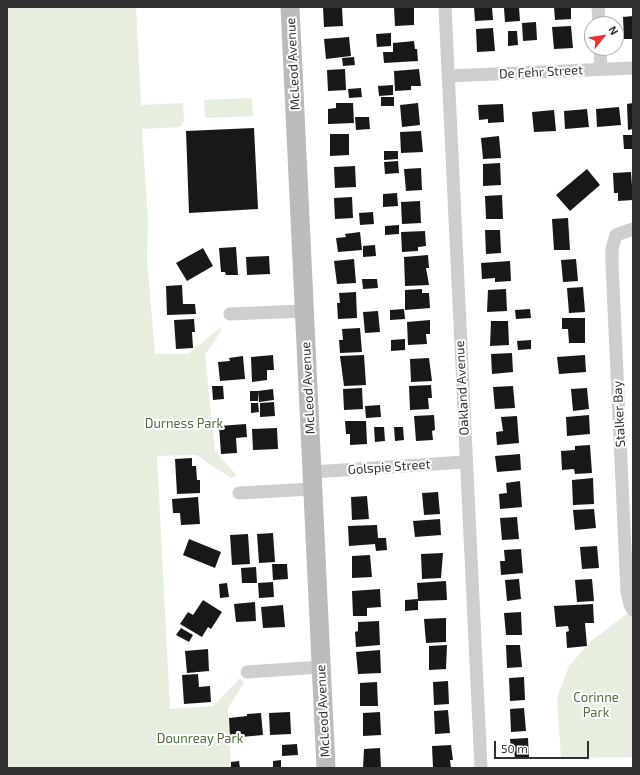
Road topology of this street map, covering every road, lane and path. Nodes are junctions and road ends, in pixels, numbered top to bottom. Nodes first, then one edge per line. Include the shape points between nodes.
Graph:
1 (290, 7) edge
2 (445, 7) edge
3 (600, 56) edge
4 (633, 68) edge
5 (601, 69) junction
6 (448, 76) junction
7 (633, 230) edge
8 (304, 311) junction
9 (230, 314) dead end
10 (466, 462) junction
11 (312, 481) junction
12 (239, 493) dead end
13 (633, 610) edge
14 (321, 667) junction
15 (246, 672) dead end
16 (326, 768) edge
17 (481, 768) edge

1 - 8 street, McLeod Avenue
2 - 6 street, Oakland Avenue
3 - 5 street
4 - 5 street, De Fehr Street
5 - 6 street, De Fehr Street
6 - 10 street, Oakland Avenue
7 - 13 street, Stalker Bay via 616,235 612,257 628,592
8 - 9 street
8 - 11 street, McLeod Avenue
10 - 11 street, Golspie Street
10 - 17 street, Oakland Avenue
11 - 12 street, Golspie Street
11 - 14 street, McLeod Avenue
14 - 15 street
14 - 16 street, McLeod Avenue

